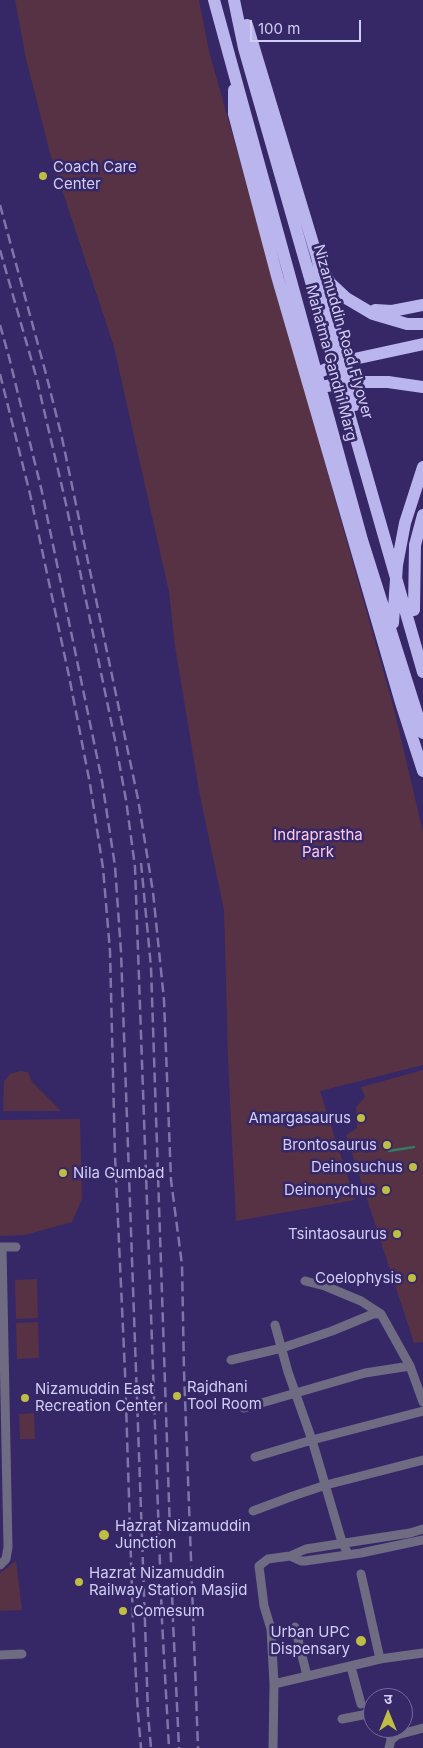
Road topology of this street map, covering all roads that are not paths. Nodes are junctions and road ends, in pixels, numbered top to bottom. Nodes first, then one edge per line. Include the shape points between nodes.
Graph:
1 (214, 0) edge
2 (235, 0) edge
3 (235, 75) junction
4 (317, 257) junction
5 (324, 284) junction
6 (296, 298) junction
7 (423, 305) edge
8 (364, 309) junction
9 (423, 324) edge
10 (423, 344) edge
11 (345, 361) junction
12 (317, 372) junction
13 (349, 382) junction
14 (321, 387) junction
15 (423, 387) edge
16 (423, 467) edge
17 (423, 516) edge
18 (419, 544) edge
19 (414, 610) junction
20 (423, 642) edge
21 (423, 672) edge
22 (402, 706) junction
23 (423, 733) edge
24 (423, 772) edge
25 (1, 1247) edge
26 (16, 1247) dead end
27 (305, 1281) dead end
28 (380, 1314) junction
29 (275, 1325) dead end
30 (2, 1330) edge
31 (282, 1348) junction
32 (231, 1360) dead end
33 (410, 1366) junction
34 (296, 1393) junction
35 (423, 1402) edge
36 (244, 1408) dead end
37 (423, 1411) edge
38 (3, 1412) edge
39 (312, 1440) junction
40 (255, 1457) dead end
41 (423, 1460) edge
42 (4, 1485) edge
43 (326, 1485) junction
44 (253, 1511) dead end
45 (423, 1529) edge
46 (423, 1540) edge
47 (342, 1542) junction
48 (348, 1554) junction
49 (290, 1556) junction
50 (0, 1565) edge
51 (361, 1574) dead end
52 (295, 1627) dead end
53 (423, 1653) edge
54 (22, 1654) dead end
55 (0, 1655) edge
56 (380, 1659) junction
57 (351, 1667) junction
58 (307, 1676) junction
59 (274, 1684) junction
60 (361, 1704) dead end
61 (363, 1715) edge
62 (342, 1719) dead end
63 (423, 1728) edge
64 (390, 1744) edge
65 (273, 1748) edge

1 - 3 highway, Mahatma Gandhi Marg
2 - 4 highway via 247,25
2 - 21 highway, Nizamuddin Road Flyover via 244,48
3 - 6 highway, Mahatma Gandhi Marg
3 - 22 highway via 234,114 277,276
4 - 5 highway
4 - 8 highway via 330,282 346,298
5 - 6 highway via 311,294
5 - 11 highway
6 - 12 highway, Mahatma Gandhi Marg
7 - 8 highway via 392,311
8 - 9 highway via 407,324
10 - 11 highway
11 - 12 highway
11 - 13 highway
12 - 14 highway, Mahatma Gandhi Marg
13 - 14 highway
13 - 15 highway via 388,382
13 - 19 highway
14 - 23 highway, Mahatma Gandhi Marg via 362,540
16 - 22 highway via 405,523 394,599 394,654
17 - 18 highway
18 - 19 highway
19 - 20 highway
22 - 24 highway
25 - 26 street
25 - 30 street
27 - 28 street via 361,1301
28 - 31 street
28 - 33 street
29 - 31 street
30 - 38 street
31 - 32 street
31 - 34 street
33 - 34 street via 365,1373
33 - 35 street
34 - 36 street
34 - 39 street
37 - 39 street
38 - 42 street
39 - 40 street
39 - 43 street
41 - 43 street
42 - 50 street via 8,1548 6,1559
43 - 44 street
43 - 47 street
45 - 47 street
46 - 48 street
47 - 48 street
47 - 49 street via 300,1550
48 - 49 street via 305,1561
49 - 59 street via 268,1559 259,1566 264,1606 271,1629
51 - 56 street
52 - 58 street
53 - 56 street
54 - 55 street
56 - 57 street
57 - 58 street
57 - 60 street
58 - 59 street
59 - 65 street
61 - 62 street
63 - 64 street via 397,1735

